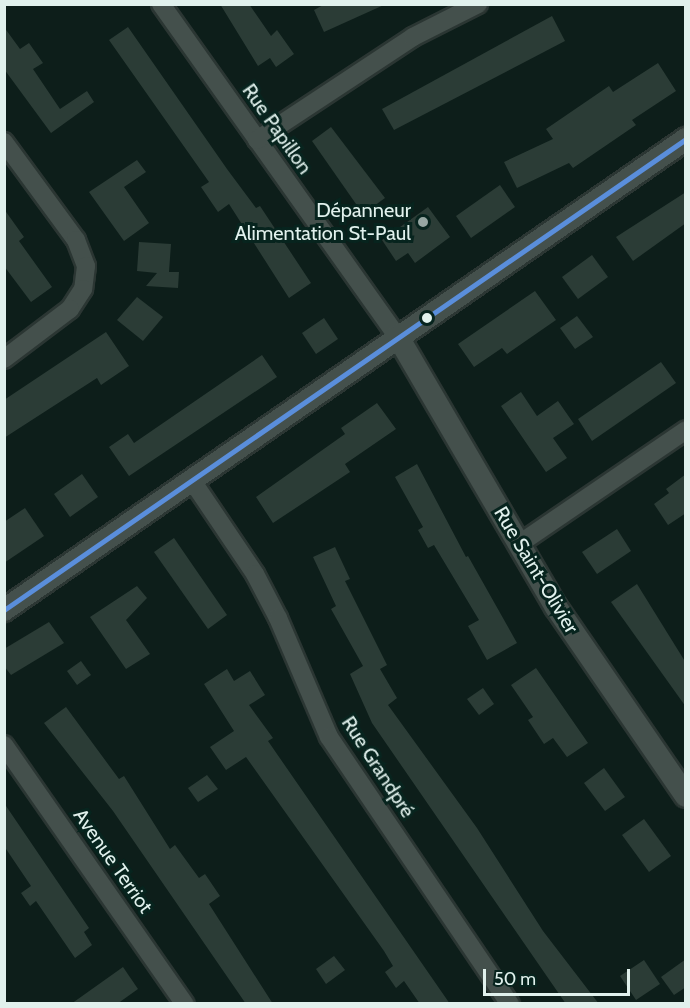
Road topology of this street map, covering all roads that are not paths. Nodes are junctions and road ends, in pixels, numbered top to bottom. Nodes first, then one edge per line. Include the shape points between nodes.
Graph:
1 (161, 4) edge
2 (478, 4) edge
3 (686, 139) edge
4 (257, 140) junction
5 (4, 142) edge
6 (398, 337) junction
7 (4, 359) edge
8 (686, 430) edge
9 (193, 482) junction
10 (519, 544) junction
11 (4, 610) edge
12 (4, 745) edge
13 (686, 796) edge
14 (185, 1004) edge
15 (510, 1004) edge

1 - 4 street, Rue Papillon
2 - 4 street via 413,37
3 - 6 street
4 - 6 street, Rue Papillon
5 - 7 street via 76,240 86,266 83,289 70,309
6 - 9 street
6 - 10 street, Rue Saint-Olivier
8 - 10 street
9 - 11 street
9 - 15 street, Rue Grandpré via 255,574 329,737
10 - 13 street, Rue Saint-Olivier via 562,616
12 - 14 street, Avenue Terriot

